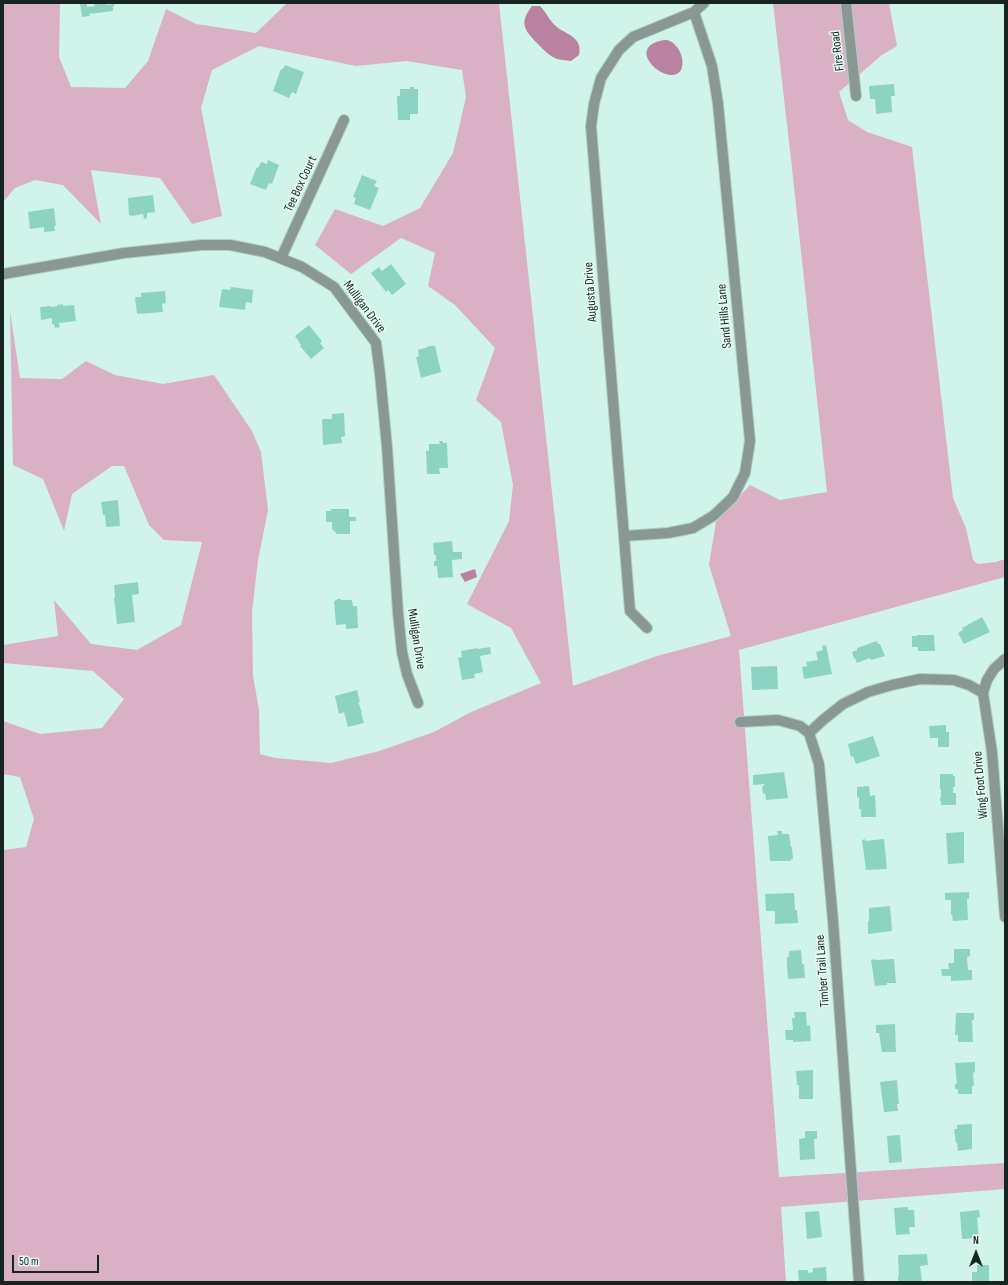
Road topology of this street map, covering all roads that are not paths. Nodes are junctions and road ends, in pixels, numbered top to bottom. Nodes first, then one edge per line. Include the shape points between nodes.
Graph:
1 (704, 3) edge
2 (846, 3) edge
3 (694, 12) junction
4 (856, 96) dead end
5 (344, 120) dead end
6 (280, 258) junction
7 (3, 274) edge
8 (624, 536) junction
9 (647, 628) dead end
10 (1005, 659) edge
11 (983, 693) junction
12 (418, 703) dead end
13 (740, 722) dead end
14 (809, 733) junction
15 (1005, 917) edge
16 (859, 1282) edge

1 - 3 street, Augusta Drive
2 - 4 street, Fire Road
3 - 8 street, Augusta Drive via 633,37 619,50 601,78 594,104 592,126
3 - 8 street, Sand Hills Lane via 712,66 718,104 750,441 745,473 733,497 713,516 693,528 668,533
5 - 6 street, Tee Box Court
6 - 7 street, Mulligan Drive via 265,252 230,245 202,245 124,254
6 - 12 street, Mulligan Drive via 302,267 334,287 376,343 387,447 402,652
8 - 9 street, Augusta Drive via 630,611
10 - 11 street via 994,669
11 - 14 street via 954,680 920,679 892,685 868,692 843,704
11 - 15 street, Wing Foot Drive via 992,752
13 - 14 street via 778,720 800,726
14 - 16 street, Timber Trail Lane via 819,764 823,796

